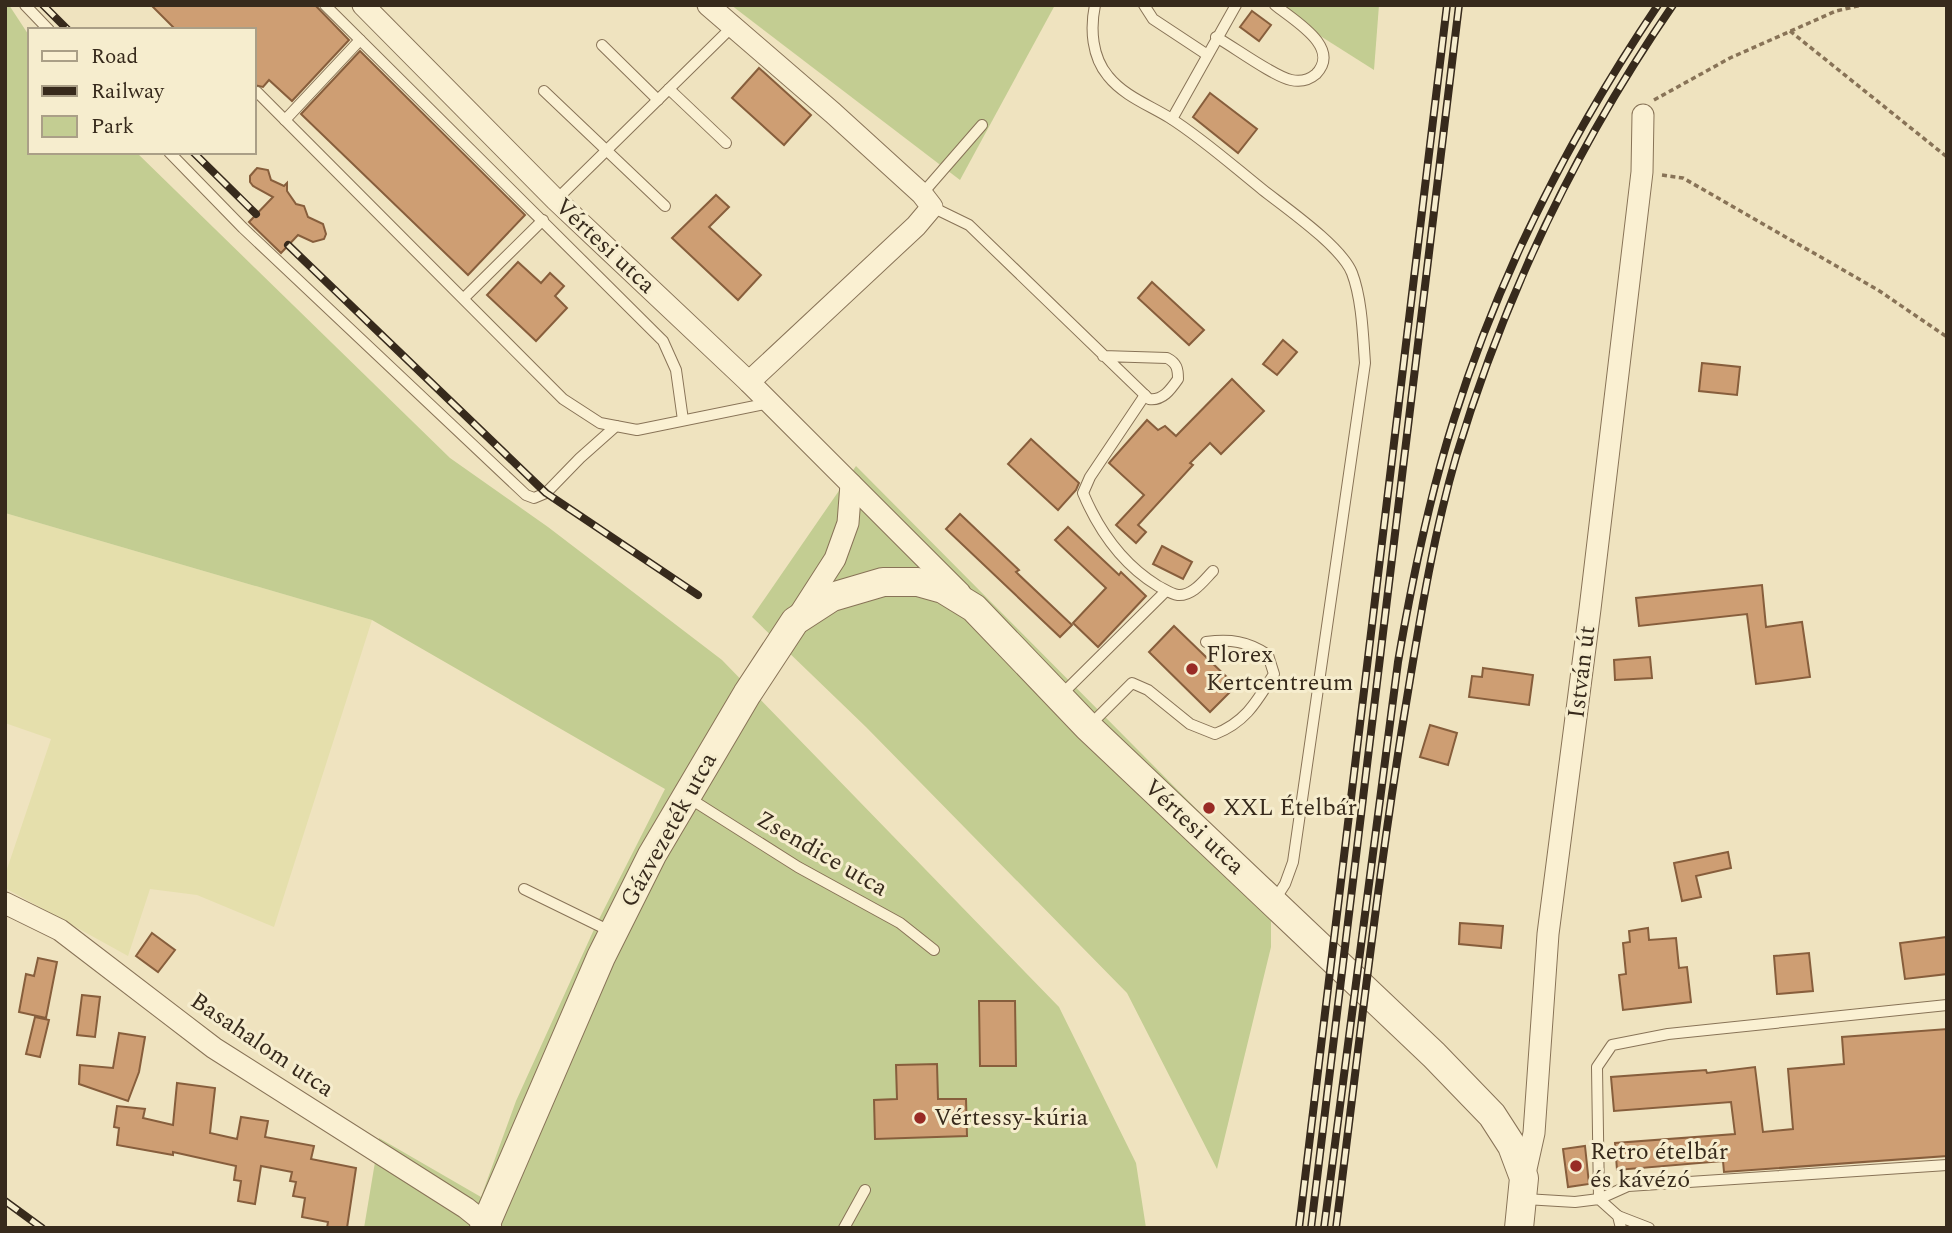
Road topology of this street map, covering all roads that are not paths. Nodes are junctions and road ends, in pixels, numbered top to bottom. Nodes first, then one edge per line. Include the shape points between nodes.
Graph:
1 (25, 5) edge
2 (325, 5) edge
3 (363, 5) edge
4 (708, 5) edge
5 (1095, 5) edge
6 (1144, 5) edge
7 (1236, 5) edge
8 (1275, 5) edge
9 (733, 26) junction
10 (47, 28) edge
11 (1216, 37) junction
12 (360, 40) junction
13 (602, 45) dead end
14 (1206, 54) junction
15 (669, 89) junction
16 (544, 91) dead end
17 (257, 92) dead end
18 (658, 100) junction
19 (1643, 116) road end
20 (1172, 119) junction
21 (285, 120) junction
22 (982, 125) dead end
23 (726, 143) dead end
24 (607, 151) junction
25 (171, 154) edge
26 (556, 200) junction
27 (927, 200) junction
28 (666, 206) dead end
29 (543, 220) junction
30 (464, 298) junction
31 (1103, 356) junction
32 (749, 382) junction
33 (1145, 395) junction
34 (770, 403) junction
35 (683, 420) junction
36 (616, 426) junction
37 (851, 484) junction
38 (1213, 571) dead end
39 (1166, 590) junction
40 (974, 608) junction
41 (795, 621) junction
42 (1206, 642) dead end
43 (1059, 697) junction
44 (1088, 727) junction
45 (686, 797) junction
46 (524, 889) dead end
47 (1273, 902) junction
48 (5, 903) edge
49 (613, 933) junction
50 (934, 950) dead end
51 (1947, 1005) edge
52 (1947, 1165) edge
53 (1523, 1189) junction
54 (866, 1191) dead end
55 (1598, 1199) junction
56 (1620, 1222) edge
57 (487, 1226) edge
58 (844, 1228) edge
59 (1519, 1228) edge
60 (1649, 1228) edge

1 - 10 lane
2 - 12 lane
3 - 26 street, Vértesi utca
4 - 9 street
5 - 20 lane via 1094,48 1107,75 1124,91
6 - 14 lane via 1153,19
7 - 11 lane
8 - 11 lane via 1319,41 1323,58 1310,78 1286,79
9 - 15 lane
9 - 27 street
11 - 14 lane
12 - 21 lane
12 - 29 lane
13 - 18 lane
14 - 20 lane
15 - 18 lane
15 - 23 lane
16 - 24 lane
17 - 21 lane
18 - 24 lane
19 - 53 street, István út via 1642,172 1548,934 1534,1133
20 - 47 lane via 1328,242 1352,272 1361,315 1365,363 1295,848 1290,873
21 - 30 lane
22 - 27 lane
24 - 26 lane
24 - 28 lane
25 - 36 lane via 526,495 534,498 546,493
26 - 32 street, Vértesi utca
27 - 31 lane via 968,225
27 - 32 street via 922,220
29 - 30 lane
29 - 35 lane via 663,341 676,370
30 - 36 lane via 564,399 600,423
31 - 33 lane
31 - 33 lane via 1174,361 1178,379 1171,389 1156,400
32 - 34 street, Vértesi utca
33 - 39 lane via 1083,493 1122,557
34 - 35 lane
34 - 37 street, Vértesi utca
35 - 36 lane via 637,430
37 - 40 street, Vértesi utca
37 - 41 street via 848,523 835,559
38 - 39 lane via 1195,590 1179,595
39 - 43 lane
40 - 41 street, Gázvezeték utca via 943,589 918,582 883,582 832,597
40 - 43 street, Vértesi utca
41 - 45 street, Gázvezeték utca
42 - 44 lane via 1227,639 1252,644 1268,654 1274,674 1252,709 1232,728 1215,734 1190,724 1148,690 1132,683
43 - 44 street, Vértesi utca
44 - 47 street, Vértesi utca
45 - 49 street, Gázvezeték utca
45 - 50 lane, Zsendice utca via 900,923
46 - 49 lane
47 - 53 street, Vértesi utca via 1404,1024 1492,1115 1512,1146
48 - 57 street, Basahalom utca via 60,930 214,1048 466,1208
49 - 57 street, Gázvezeték utca
51 - 55 lane via 1668,1034 1612,1045 1597,1067
52 - 55 lane via 1628,1186
53 - 55 lane via 1575,1202
53 - 59 street, István út
54 - 58 lane
55 - 56 lane
56 - 60 lane

